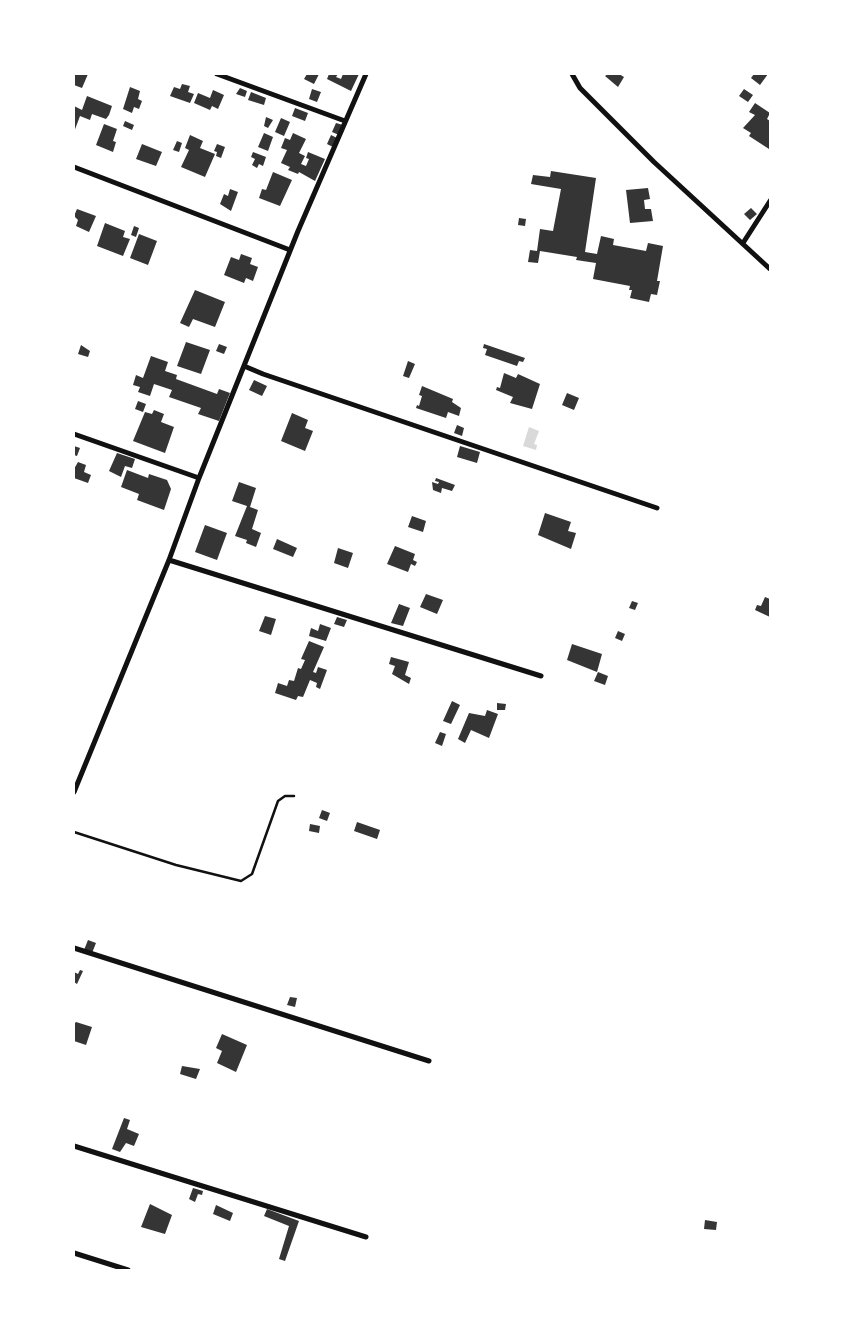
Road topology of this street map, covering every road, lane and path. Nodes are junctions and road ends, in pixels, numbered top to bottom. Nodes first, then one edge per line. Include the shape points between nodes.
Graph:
1 (217, 74) edge
2 (366, 74) edge
3 (572, 74) edge
4 (345, 121) junction
5 (74, 167) edge
6 (771, 201) edge
7 (743, 243) junction
8 (290, 250) junction
9 (771, 268) edge
10 (244, 366) junction
11 (74, 434) edge
12 (199, 478) junction
13 (657, 508) dead end
14 (169, 560) junction
15 (541, 676) dead end
16 (74, 792) edge
17 (294, 796) dead end
18 (74, 832) edge
19 (74, 948) edge
20 (429, 1061) dead end
21 (74, 1146) edge
22 (366, 1237) dead end
23 (74, 1253) edge
24 (128, 1270) edge

1 - 4 street
2 - 4 street
3 - 7 street via 580,88 654,162
4 - 8 street
5 - 8 street
6 - 7 street
7 - 9 street
8 - 10 street
10 - 12 street
10 - 13 street
11 - 12 street
12 - 14 street
14 - 15 street
14 - 16 street
17 - 18 path via 278,801 252,874 241,881
19 - 20 street
21 - 22 street
23 - 24 street

